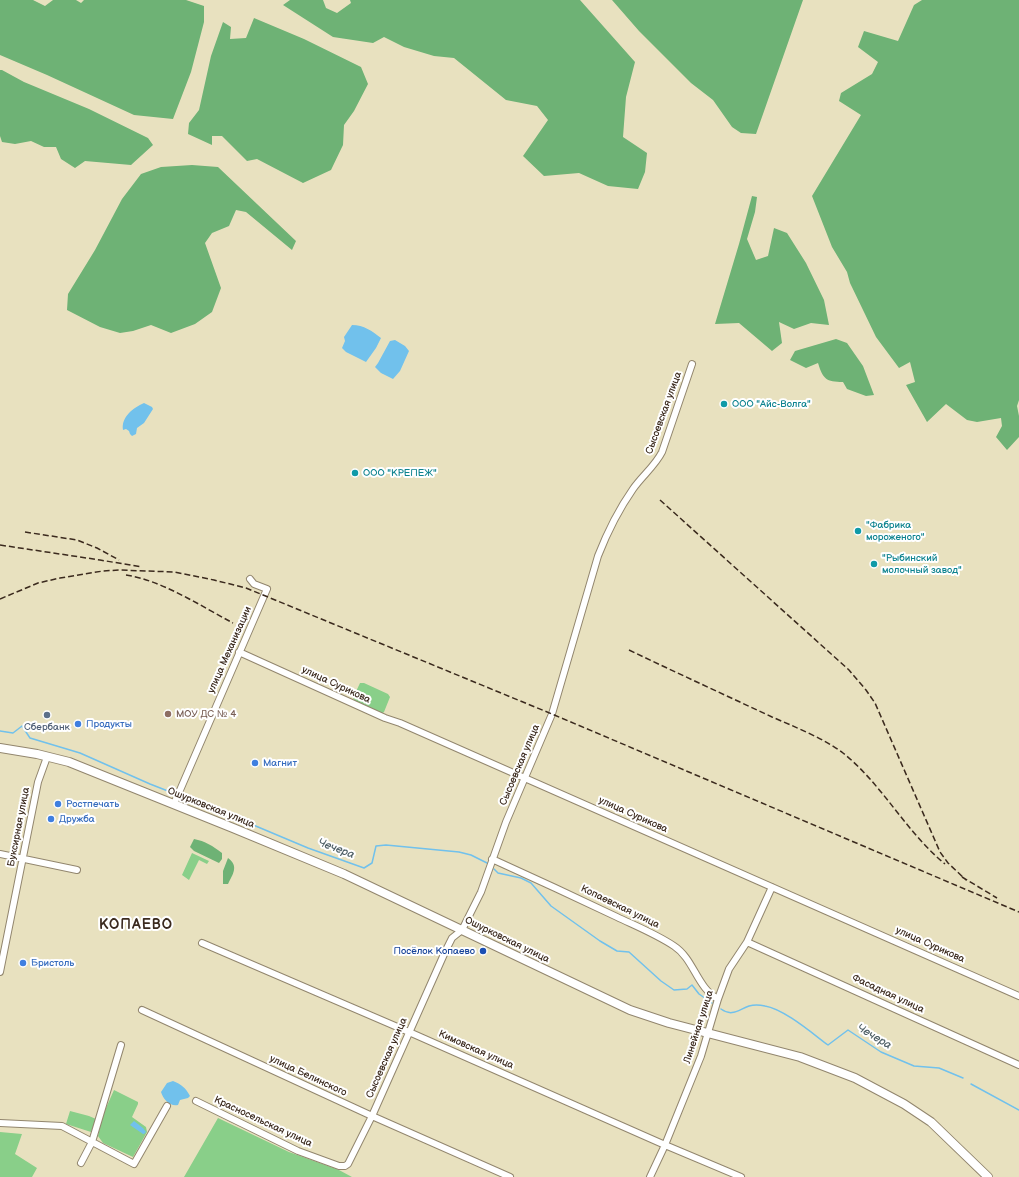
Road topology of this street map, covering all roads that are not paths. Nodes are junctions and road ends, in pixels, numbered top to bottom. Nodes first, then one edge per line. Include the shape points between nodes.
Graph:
1 (692, 364) dead end
2 (250, 579) dead end
3 (239, 652) junction
4 (0, 748) edge
5 (48, 757) junction
6 (525, 779) junction
7 (174, 804) junction
8 (0, 854) edge
9 (23, 859) junction
10 (492, 859) junction
11 (77, 870) dead end
12 (772, 887) junction
13 (462, 930) junction
14 (747, 942) junction
15 (202, 943) dead end
16 (0, 972) edge
17 (1019, 996) edge
18 (718, 999) junction
19 (142, 1010) dead end
20 (409, 1032) junction
21 (708, 1033) junction
22 (121, 1045) dead end
23 (1019, 1065) edge
24 (196, 1101) dead end
25 (167, 1106) dead end
26 (372, 1116) junction
27 (0, 1123) edge
28 (92, 1142) junction
29 (665, 1145) junction
30 (81, 1163) dead end
31 (345, 1166) joint
32 (510, 1177) edge
33 (650, 1177) edge
34 (741, 1177) edge
35 (988, 1177) edge

1 - 6 street, Сысоевская улица via 662,452 632,490 604,540 557,699
2 - 3 street, улица Механизации via 254,584 267,589
3 - 6 street, улица Сурикова
3 - 7 street, улица Механизации
4 - 5 street, Ошурковская улица
5 - 7 street, Ошурковская улица via 88,769
5 - 9 street, Буксирная улица via 38,782
6 - 10 street, Сысоевская улица
6 - 12 street, улица Сурикова
7 - 13 street, Ошурковская улица via 344,874
8 - 9 street
9 - 11 street
9 - 16 street, Буксирная улица
10 - 13 street, Сысоевская улица via 481,892
10 - 18 street, Копаевская улица via 666,940 685,956 706,990
12 - 14 street, Линейная улица
12 - 17 street, улица Сурикова
13 - 20 street, Сысоевская улица via 452,938
13 - 21 street, Ошурковская улица via 630,1010
14 - 18 street, Линейная улица via 729,970
14 - 23 street, Фасадная улица
15 - 20 street, Кимовская улица
18 - 21 street, Линейная улица
19 - 26 street, улица Белинского
20 - 26 street, Сысоевская улица
20 - 29 street, Кимовская улица
21 - 29 street, Линейная улица
21 - 35 street, Ошурковская улица via 800,1057 855,1078 904,1104 931,1122
22 - 28 street
24 - 31 street, Красносельская улица via 298,1151 338,1166
25 - 28 street via 134,1164
26 - 31 street, Сысоевская улица via 350,1162
26 - 32 street, улица Белинского
27 - 28 street via 62,1126
28 - 30 street
29 - 33 street, Линейная улица
29 - 34 street, Кимовская улица

